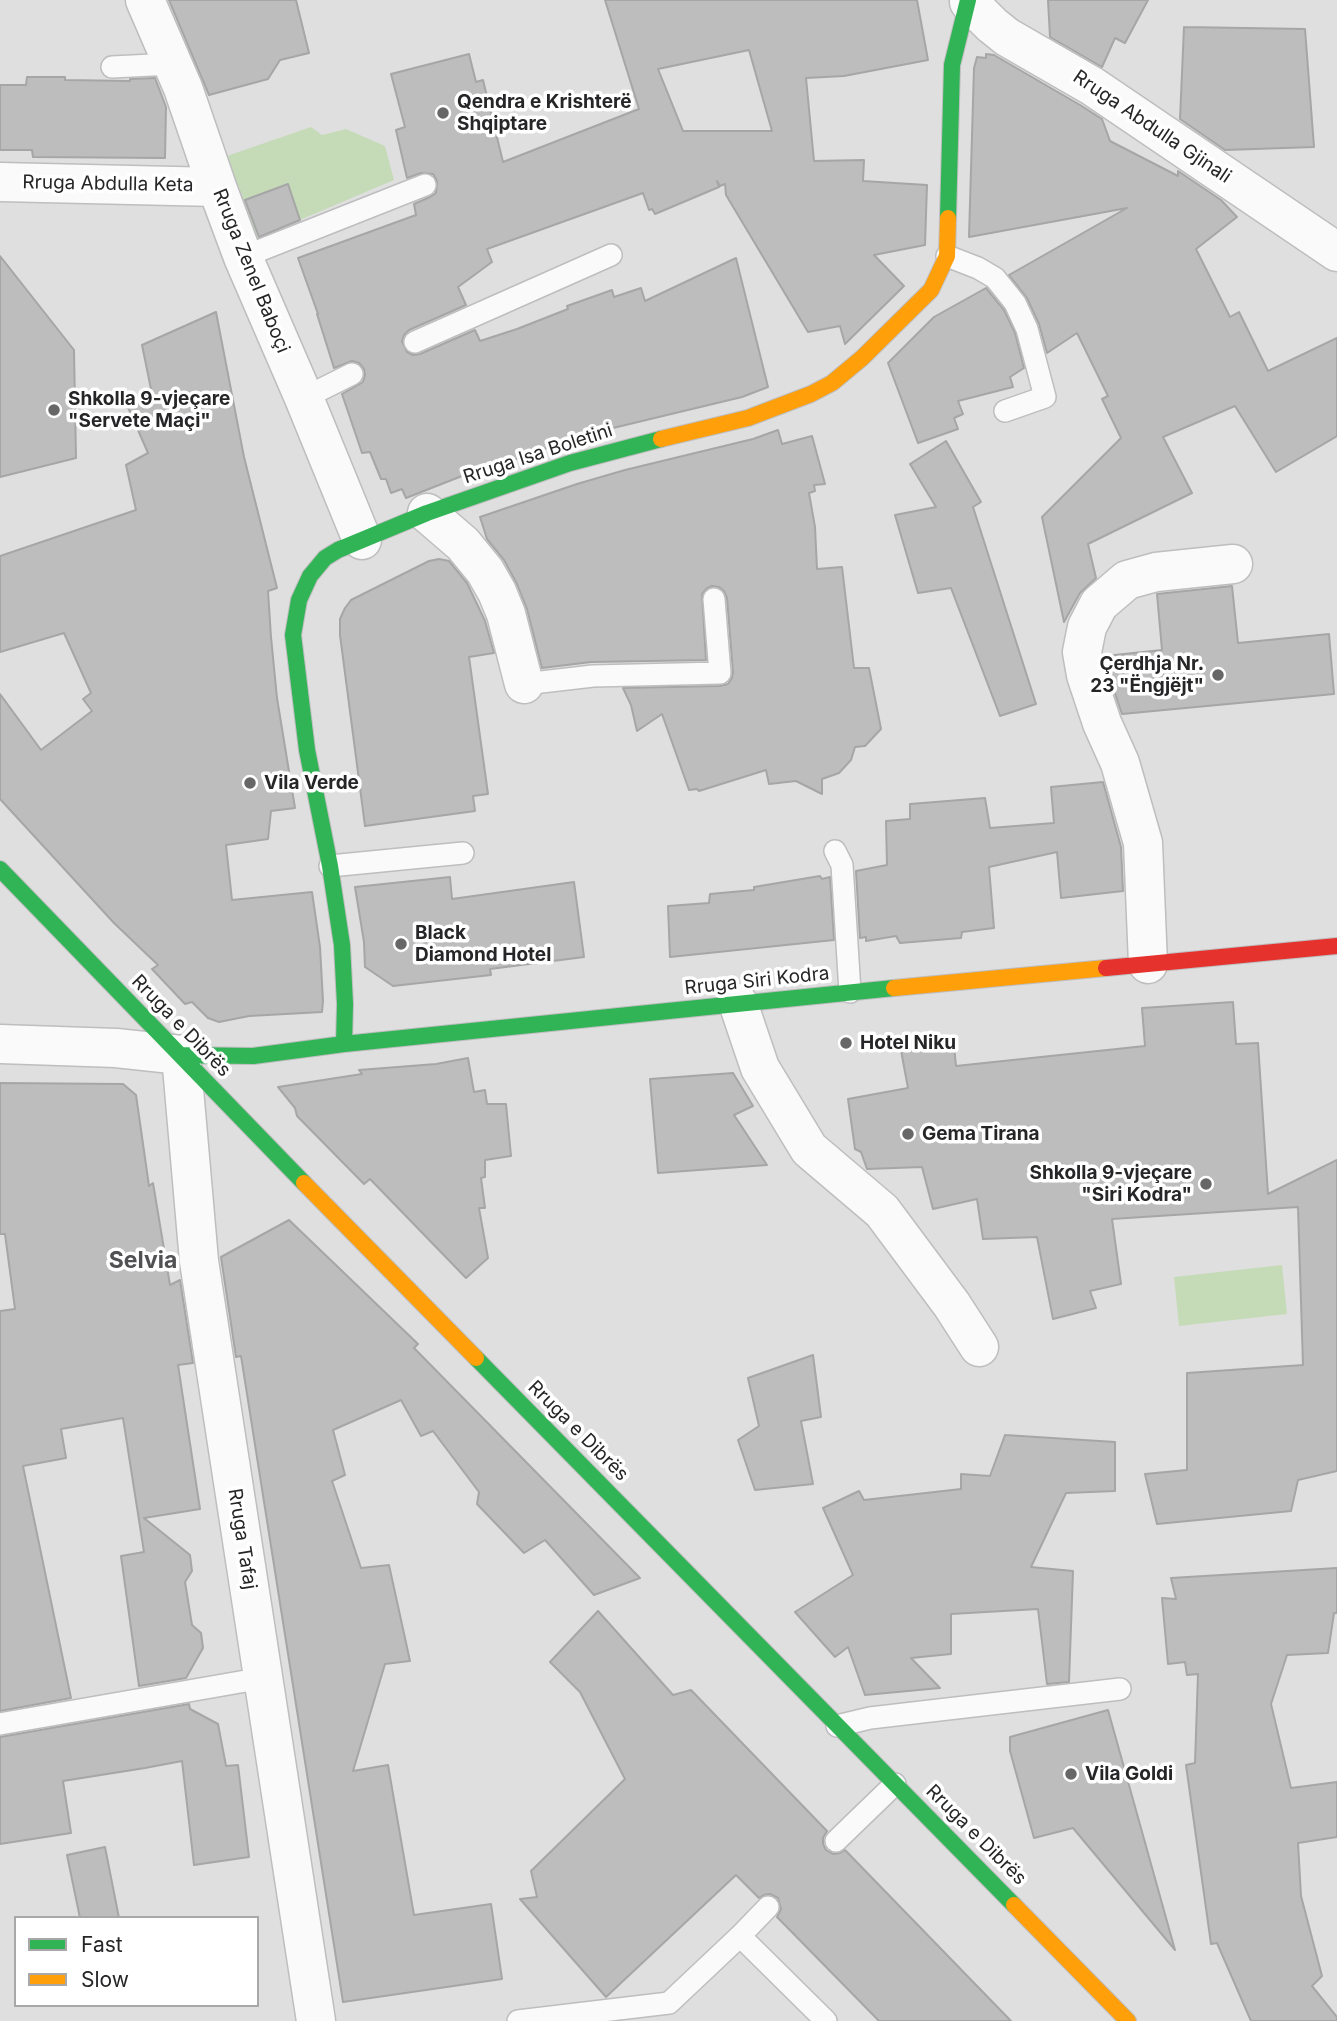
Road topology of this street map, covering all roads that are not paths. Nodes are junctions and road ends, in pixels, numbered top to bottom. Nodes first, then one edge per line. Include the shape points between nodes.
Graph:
1 (145, 0) edge
2 (968, 1) edge
3 (173, 64) junction
4 (113, 67) dead end
5 (0, 182) edge
6 (425, 186) dead end
7 (217, 187) junction
8 (1337, 252) edge
9 (611, 255) dead end
10 (947, 256) junction
11 (243, 257) junction
12 (415, 342) dead end
13 (352, 374) dead end
14 (304, 398) junction
15 (1005, 411) dead end
16 (427, 513) junction
17 (362, 540) junction
18 (1233, 564) dead end
19 (714, 599) dead end
20 (524, 684) joint
21 (835, 850) dead end
22 (463, 853) dead end
23 (330, 866) junction
24 (0, 869) edge
25 (1337, 946) edge
26 (1148, 964) junction
27 (850, 992) junction
28 (738, 1003) junction
29 (0, 1044) edge
30 (344, 1044) junction
31 (181, 1055) junction
32 (979, 1348) dead end
33 (263, 1678) junction
34 (1120, 1689) dead end
35 (0, 1724) edge
36 (837, 1727) junction
37 (895, 1784) junction
38 (836, 1841) dead end
39 (768, 1907) dead end
40 (740, 1936) junction
41 (316, 2021) edge
42 (519, 2021) edge
43 (826, 2021) edge
44 (1128, 2021) edge

1 - 3 street, Rruga Zenel Baboçi
2 - 8 street, Rruga Abdulla Gjinali via 1007,37 1109,97
2 - 10 street, Rruga Isa Boletini via 952,65
3 - 4 lane
3 - 7 street, Rruga Zenel Baboçi
5 - 7 street, Rruga Abdulla Keta
6 - 11 lane
7 - 11 street, Rruga Zenel Baboçi
9 - 12 lane
10 - 15 lane via 995,278 1015,303 1030,338 1045,397
10 - 16 street, Rruga Isa Boletini via 931,290 918,304 842,375 811,394 748,418 570,463
11 - 14 street, Rruga Zenel Baboçi
13 - 14 lane
14 - 17 street, Rruga Zenel Baboçi
16 - 17 street, Rruga Isa Boletini
16 - 20 street via 463,544 497,592
17 - 23 street, Rruga Isa Boletini via 325,558 310,576 299,600 293,635 307,750
18 - 26 street via 1127,579 1099,604 1087,626 1082,652 1086,675 1120,763 1143,843
19 - 20 lane via 720,673 593,676
21 - 27 lane via 842,865
22 - 23 lane
23 - 30 street, Rruga Isa Boletini via 342,945
24 - 31 street, Rruga e Dibrës
25 - 26 street, Rruga Siri Kodra
26 - 27 street, Rruga Siri Kodra
27 - 28 street, Rruga Siri Kodra
28 - 30 street, Rruga Siri Kodra
28 - 32 street via 760,1068 809,1149 881,1211
29 - 31 street
30 - 31 street, Rruga Siri Kodra via 253,1056
31 - 33 street, Rruga Tafaj via 200,1261
31 - 36 street, Rruga e Dibrës
33 - 35 lane
33 - 41 street, Rruga Tafaj
34 - 36 lane via 870,1718
36 - 37 street, Rruga e Dibrës
37 - 38 lane
37 - 44 street, Rruga e Dibrës
39 - 40 lane
40 - 42 lane via 669,2003
40 - 43 lane

